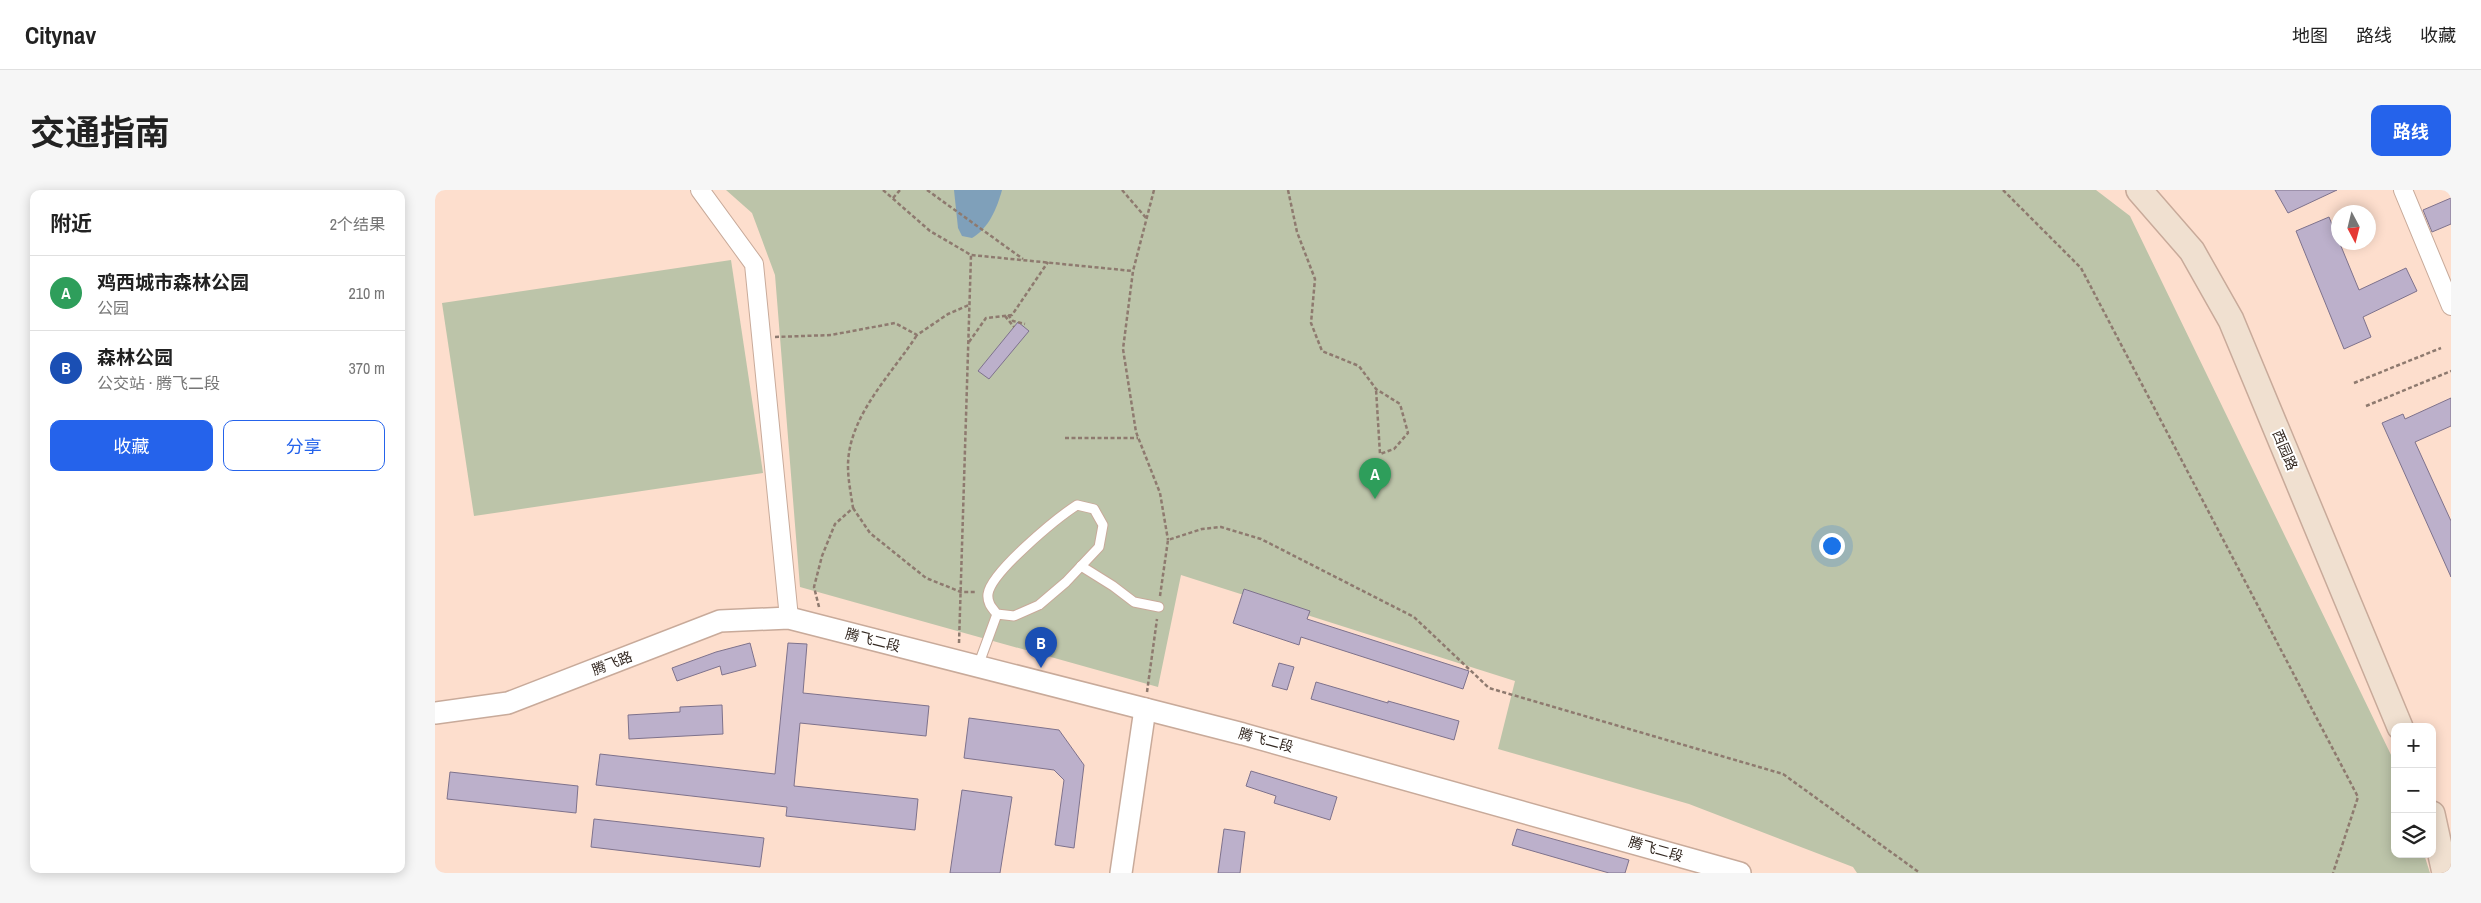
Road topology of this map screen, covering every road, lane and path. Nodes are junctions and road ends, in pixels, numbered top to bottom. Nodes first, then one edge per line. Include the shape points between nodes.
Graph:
1 (700, 190) edge
2 (883, 190) edge
3 (900, 190) edge
4 (927, 190) edge
5 (1122, 190) edge
6 (1154, 190) edge
7 (1288, 190) edge
8 (2003, 190) edge
9 (2139, 190) edge
10 (2403, 190) edge
11 (893, 198) junction
12 (1147, 219) junction
13 (971, 255) junction
14 (1024, 260) junction
15 (1047, 262) junction
16 (1133, 271) junction
17 (969, 305) junction
18 (2451, 306) edge
19 (1006, 316) junction
20 (1025, 324) dead end
21 (1014, 327) dead end
22 (917, 335) junction
23 (761, 337) junction
24 (968, 343) junction
25 (2441, 348) dead end
26 (2451, 371) edge
27 (2354, 383) dead end
28 (1376, 389) junction
29 (2366, 406) dead end
30 (1065, 438) dead end
31 (1139, 438) junction
32 (853, 508) junction
33 (1168, 540) junction
34 (1081, 566) junction
35 (961, 592) junction
36 (988, 593) junction
37 (1159, 607) junction
38 (997, 614) junction
39 (789, 618) junction
40 (825, 628) junction
41 (968, 664) junction
42 (1145, 709) junction
43 (435, 713) edge
44 (2398, 723) edge
45 (2436, 832) edge
46 (1121, 873) edge
47 (1740, 873) edge
48 (1920, 873) edge
49 (2333, 873) edge
50 (2445, 873) edge

1 - 23 street via 754,264
2 - 11 path
3 - 11 path
4 - 14 path
5 - 12 path
6 - 12 path
7 - 28 path via 1297,232 1315,279 1311,324 1322,351 1359,366
8 - 49 path via 2081,268 2358,797
9 - 44 main road, 西园路 via 2192,251 2231,320
10 - 18 street
11 - 13 path via 930,231
12 - 16 path
13 - 14 path
13 - 17 path
14 - 15 path
15 - 16 path
15 - 19 path via 1012,315
16 - 31 path via 1123,349
17 - 22 path via 948,314
17 - 24 path
19 - 20 path
19 - 21 path
19 - 24 path via 986,318
22 - 23 path via 895,324 831,335
22 - 32 path via 871,398 853,439 848,465
23 - 39 street
24 - 35 path
25 - 27 path
26 - 29 path
28 - 28 path via 1379,445 1380,454 1394,449 1408,433 1401,404
30 - 31 path
31 - 33 path via 1161,493
32 - 35 path via 870,533 926,578
32 - 40 path via 835,524 814,588
33 - 37 path
33 - 48 path via 1221,527 1261,539 1414,617 1489,688 1783,774
34 - 36 lane via 1099,548 1103,525 1094,509 1077,505 1056,518 998,574
34 - 37 lane via 1134,602
34 - 38 lane via 1039,605 1014,616
35 - 36 path
35 - 41 path
36 - 38 lane via 990,606
37 - 42 path
38 - 41 lane
39 - 40 street, 腾飞二段
39 - 43 street, 腾飞路 via 720,621 508,703
40 - 41 street, 腾飞二段
41 - 42 street, 腾飞二段
42 - 46 street
42 - 47 street, 腾飞二段 via 1383,772
45 - 50 main road

